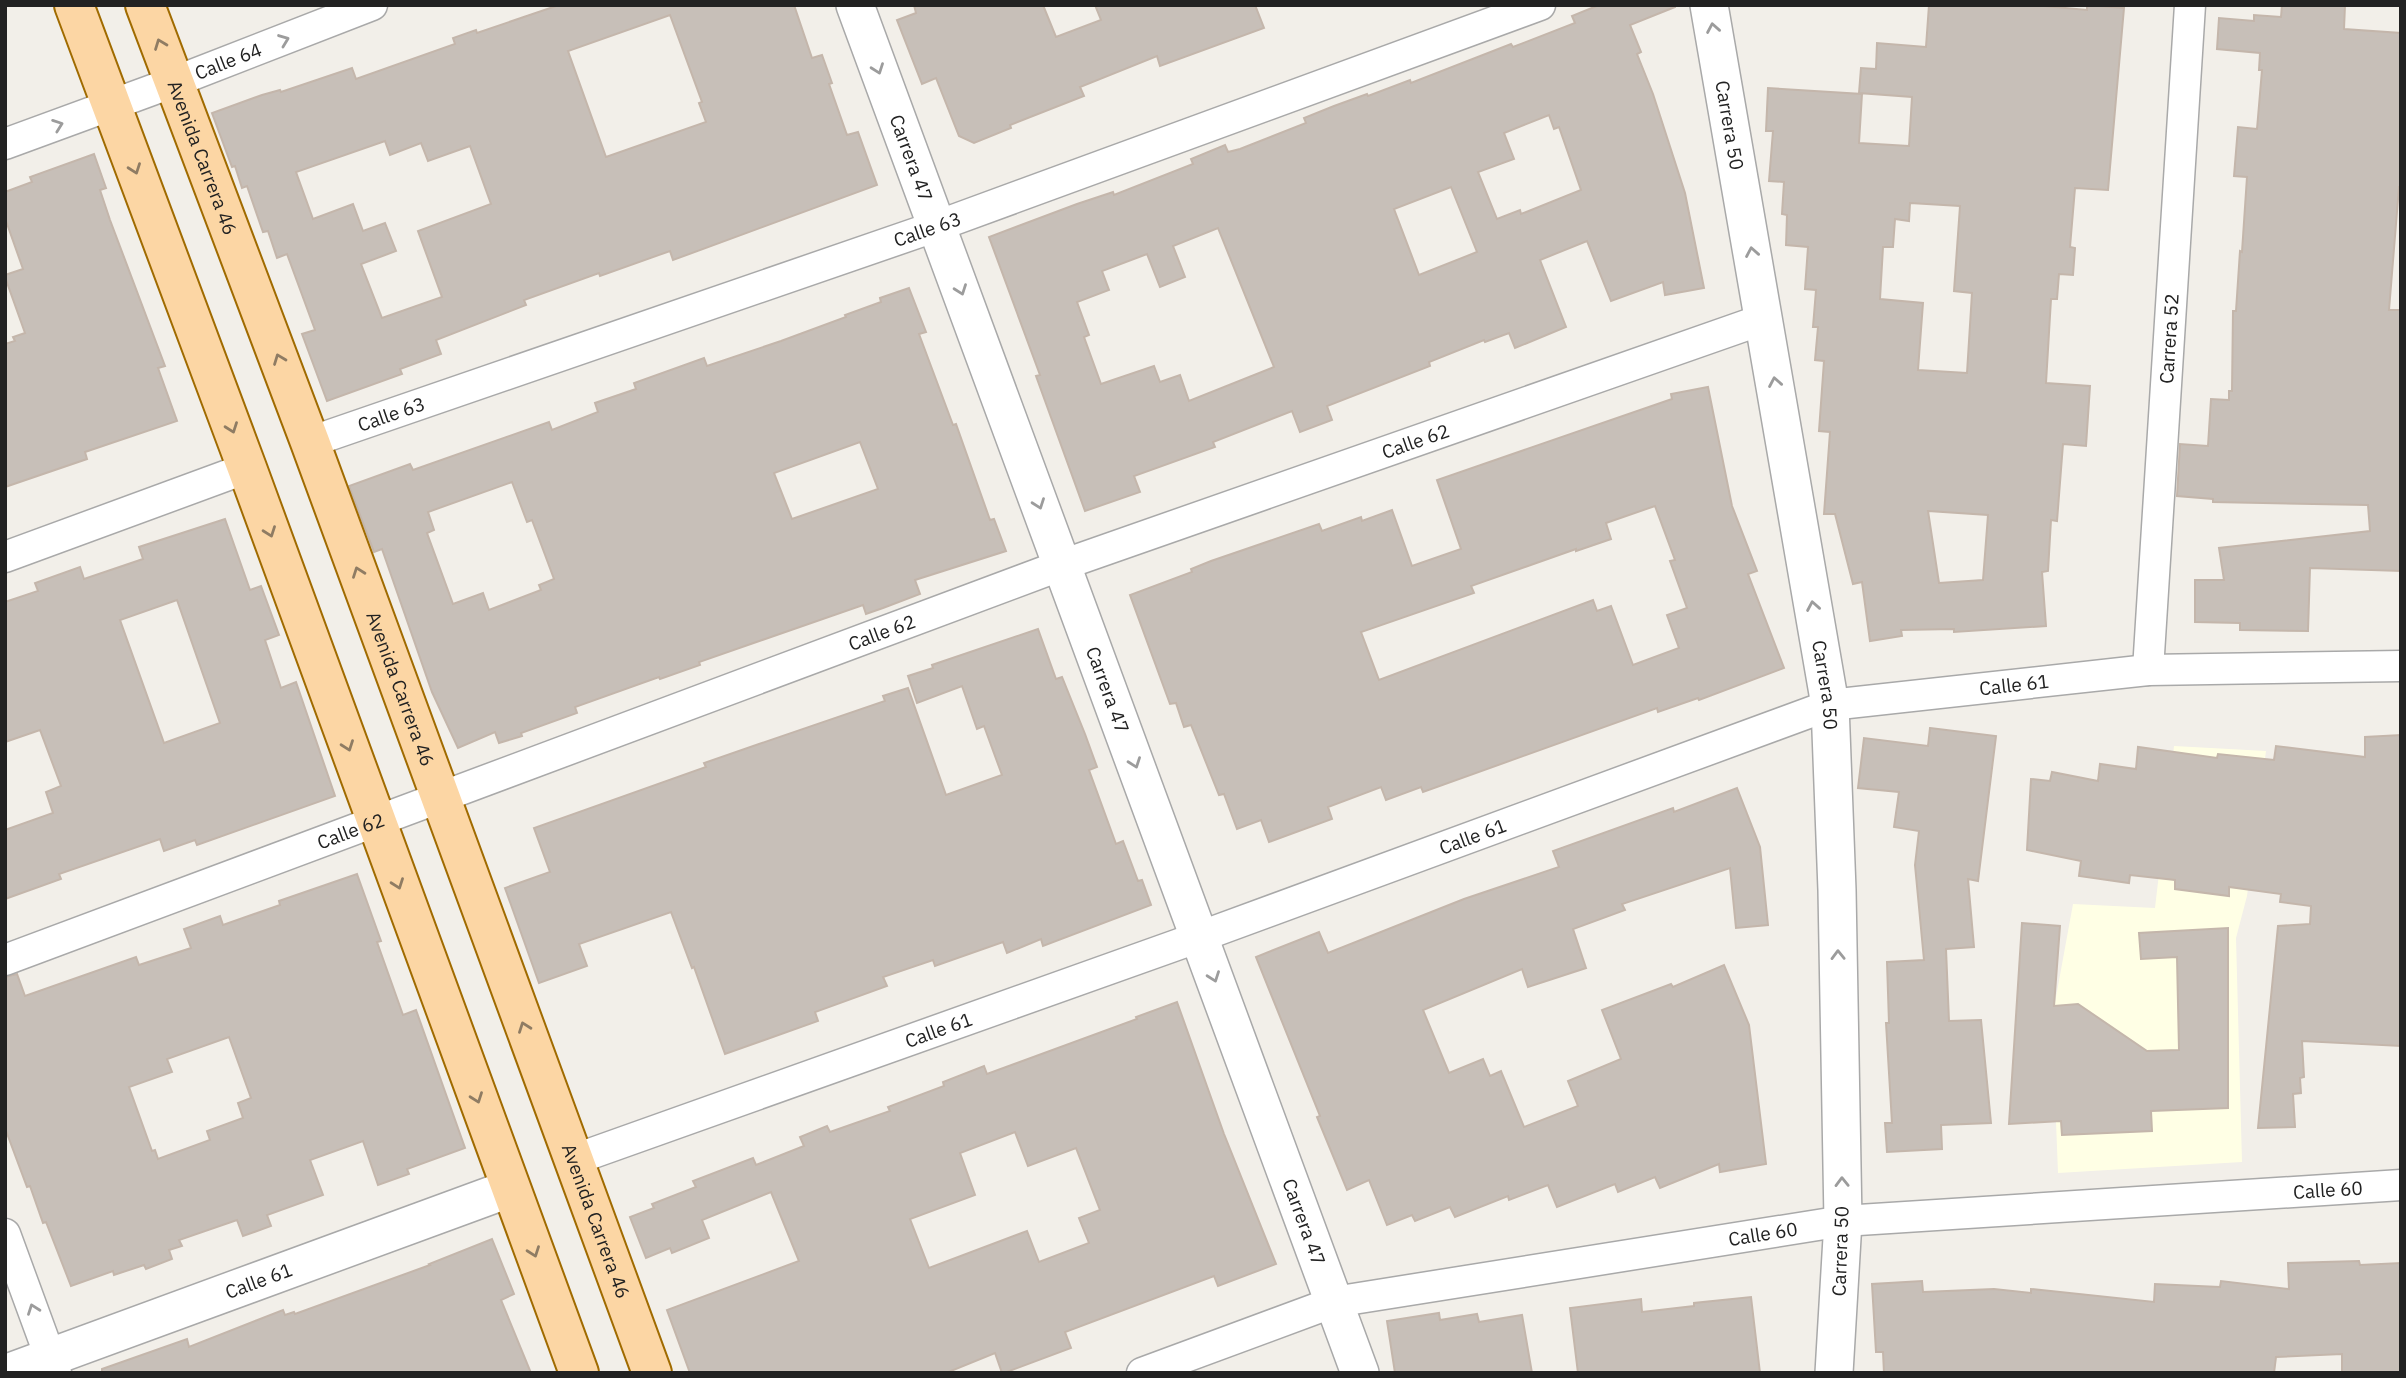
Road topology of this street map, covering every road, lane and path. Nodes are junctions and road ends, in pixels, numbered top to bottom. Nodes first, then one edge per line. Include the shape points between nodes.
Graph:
1 (74, 5) edge
2 (145, 5) edge
3 (372, 5) edge
4 (855, 5) edge
5 (1540, 5) edge
6 (1709, 5) edge
7 (2190, 5) edge
8 (174, 82) junction
9 (111, 105) junction
10 (5, 144) edge
11 (937, 226) junction
12 (1764, 319) junction
13 (310, 442) junction
14 (247, 468) junction
15 (5, 557) edge
16 (1062, 565) junction
17 (2401, 666) edge
18 (2147, 670) junction
19 (1830, 705) junction
20 (440, 797) junction
21 (375, 820) junction
22 (1199, 937) junction
23 (5, 960) edge
24 (573, 1160) junction
25 (2401, 1185) edge
26 (511, 1188) junction
27 (1843, 1221) junction
28 (5, 1234) edge
29 (1334, 1302) junction
30 (53, 1365) edge
31 (8, 1373) edge
32 (579, 1373) edge
33 (652, 1373) edge
34 (1142, 1373) edge
35 (1360, 1373) edge
36 (1834, 1373) edge

1 - 9 main road
8 -> 2 main road, Avenida Carrera 46
8 -> 3 street, Calle 64
4 -> 11 street, Carrera 47
5 - 11 street, Calle 63
12 -> 6 street, Carrera 50
7 - 18 street, Carrera 52
8 - 9 street, Calle 64
13 -> 8 main road, Avenida Carrera 46
10 -> 9 street, Calle 64
9 -> 14 main road
11 - 13 street, Calle 63
11 -> 16 street, Carrera 47
12 - 16 street, Calle 62
19 -> 12 street, Carrera 50
20 -> 13 main road, Avenida Carrera 46
14 - 15 street
14 -> 21 main road
16 - 20 street, Calle 62
16 -> 22 street, Carrera 47
17 - 18 street, Calle 61
18 - 19 street, Calle 61
19 - 22 street, Calle 61
27 -> 19 street, Carrera 50
20 - 21 street, Calle 62
24 -> 20 main road, Avenida Carrera 46
21 - 23 street, Calle 62
21 -> 26 main road
22 - 24 street, Calle 61
22 -> 29 street, Carrera 47
24 - 33 main road, Avenida Carrera 46
25 - 27 street, Calle 60
26 - 30 street, Calle 61
26 -> 32 main road
27 - 29 street, Calle 60
27 - 36 street, Carrera 50
30 -> 28 street
29 - 34 street, Calle 60
29 - 35 street, Carrera 47
30 - 31 street, Calle 61

